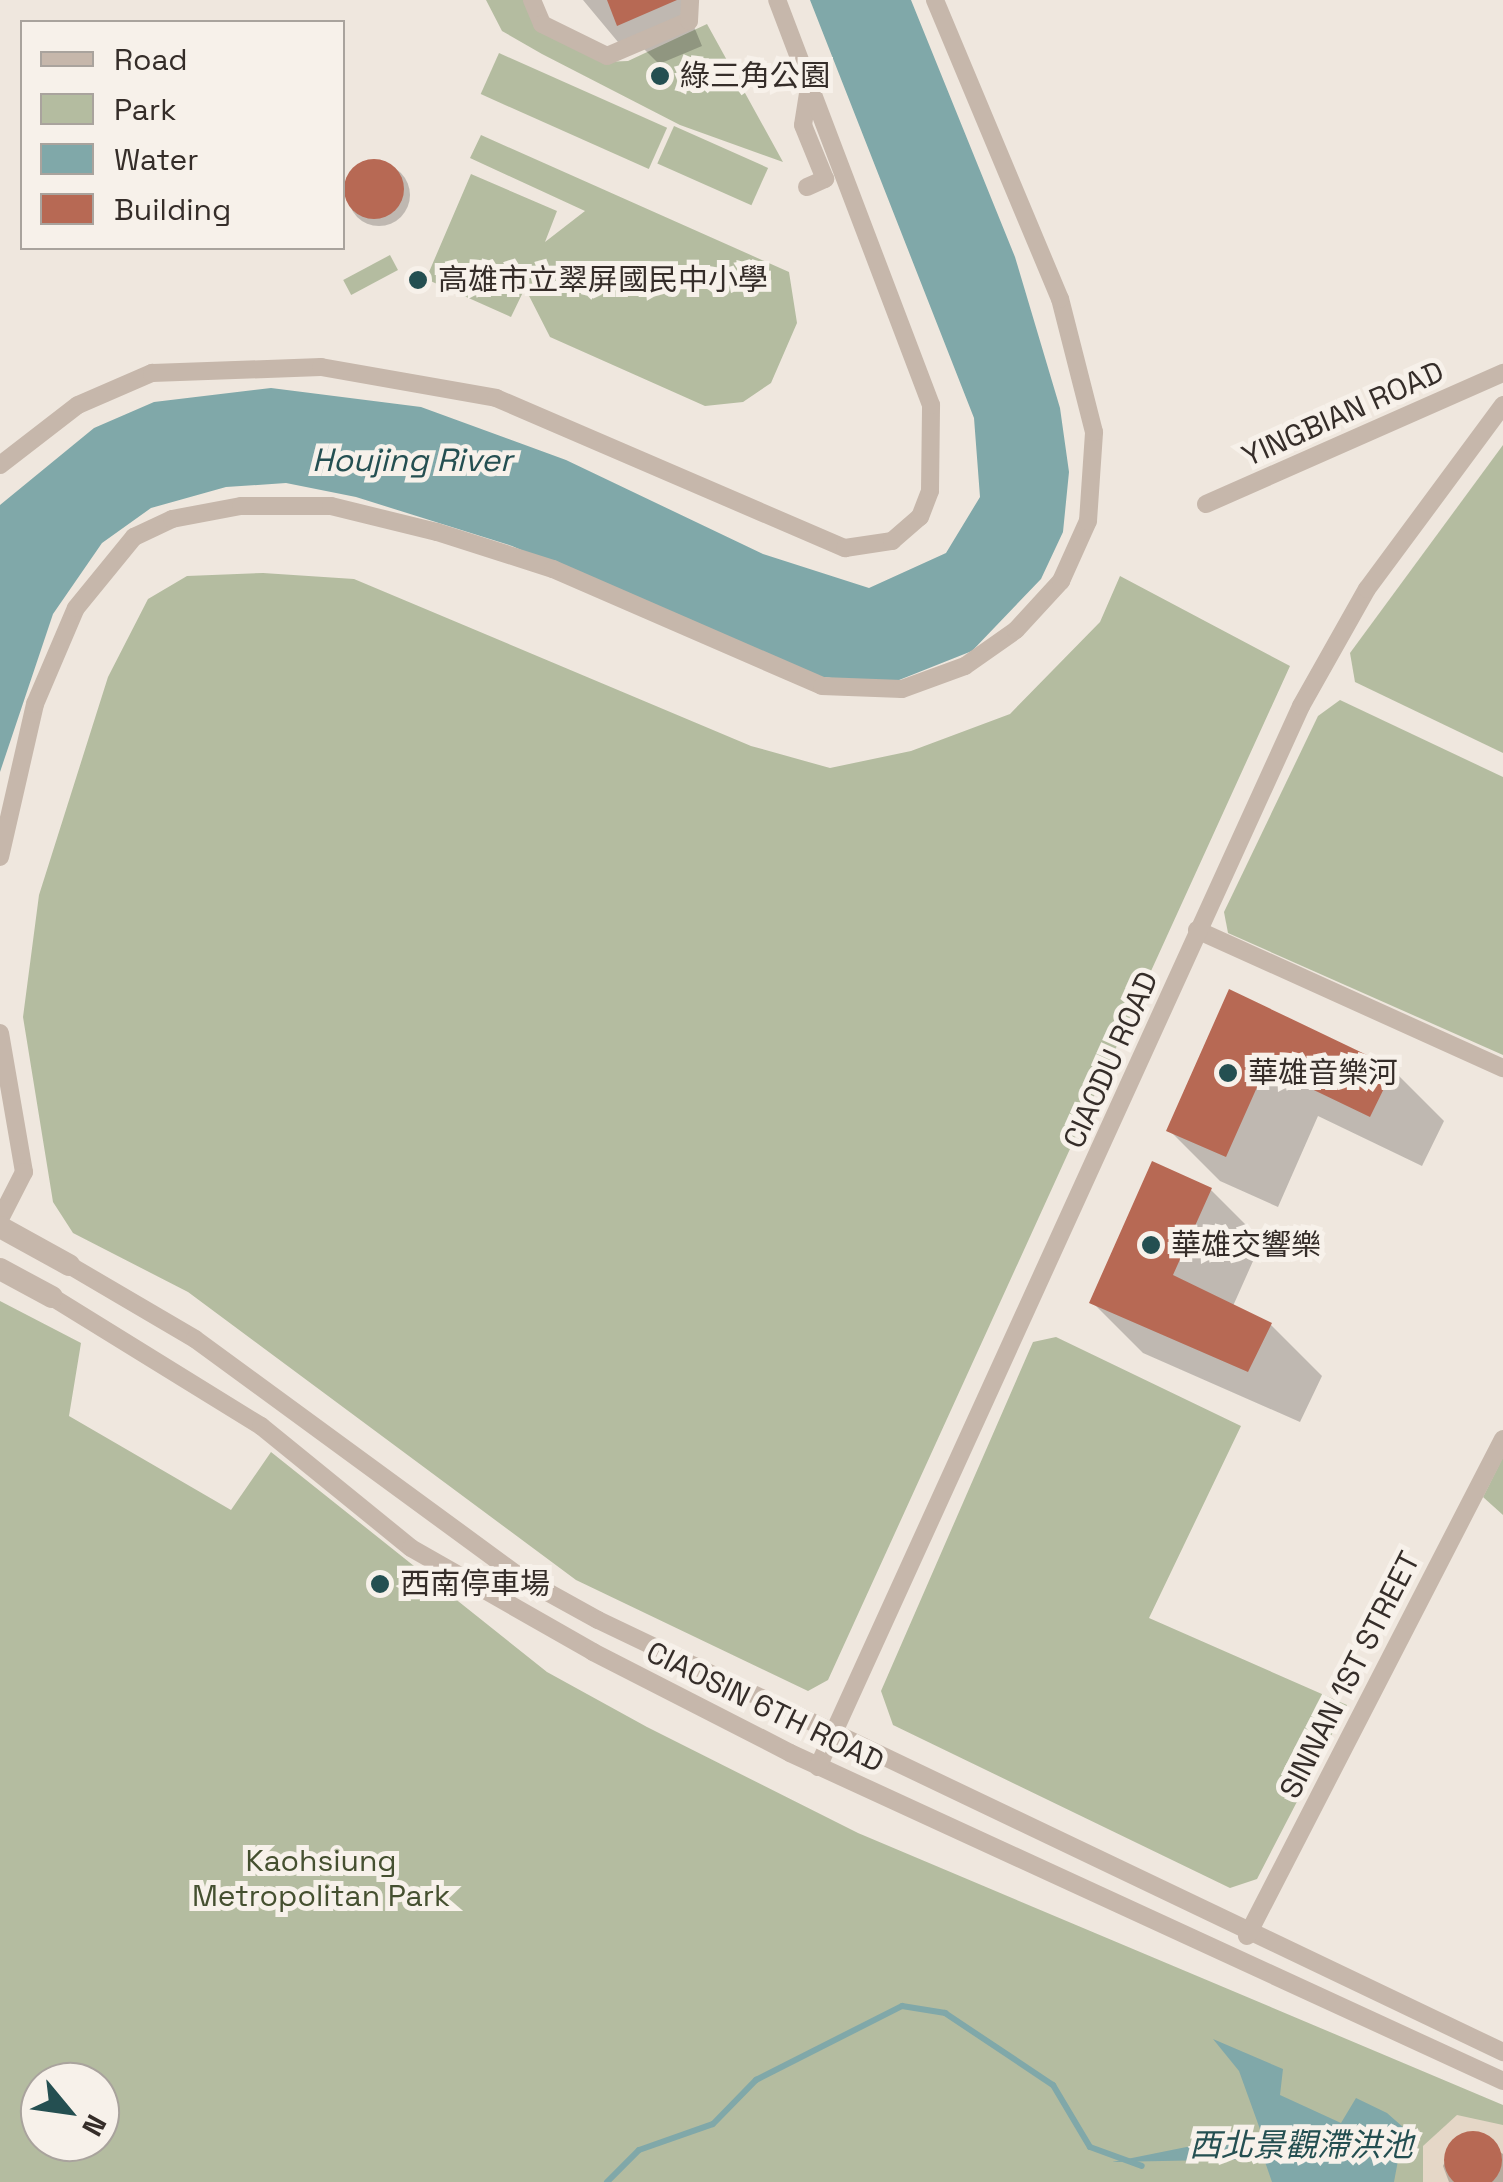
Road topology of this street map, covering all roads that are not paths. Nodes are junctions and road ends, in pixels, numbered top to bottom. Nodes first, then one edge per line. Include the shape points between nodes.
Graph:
1 (532, 0) edge
2 (777, 0) edge
3 (935, 0) edge
4 (692, 7) edge
5 (809, 90) junction
6 (807, 187) dead end
7 (1503, 373) edge
8 (1503, 405) edge
9 (0, 465) edge
10 (1206, 504) dead end
11 (0, 858) edge
12 (1197, 930) junction
13 (0, 1033) edge
14 (1503, 1068) edge
15 (0, 1219) edge
16 (0, 1227) edge
17 (69, 1264) joint
18 (0, 1269) edge
19 (52, 1297) joint
20 (1503, 1440) edge
21 (834, 1738) junction
22 (818, 1766) junction
23 (1247, 1936) junction
24 (1503, 2052) edge
25 (1503, 2081) edge

1 - 4 street via 542,24 607,56
2 - 5 street
3 - 11 street via 1060,299 1094,432 1088,521 1062,581 1016,630 965,666 902,689 822,686 552,570 438,532 332,506 241,506 172,518 134,537 76,608 35,704
5 - 6 street via 804,125 825,178
5 - 9 street via 931,405 930,490 920,516 892,542 845,548 496,398 321,366 152,374 78,405
7 - 10 street, YINGBIAN ROAD
8 - 12 street, CIAODU ROAD via 1367,589 1301,706
12 - 14 street
12 - 21 street, CIAODU ROAD
13 - 15 street via 24,1172
16 - 17 street
17 - 21 street, CIAOSIN 6TH ROAD via 195,1339 522,1578
18 - 19 street
19 - 22 street, CIAOSIN 6TH ROAD via 245,1415 411,1548
20 - 23 street, SINNAN 1ST STREET
21 - 22 street, CIAODU ROAD
21 - 23 street, CIAOSIN 6TH ROAD
22 - 25 street, CIAOSIN 6TH ROAD
23 - 24 street, CIAOSIN 6TH ROAD

